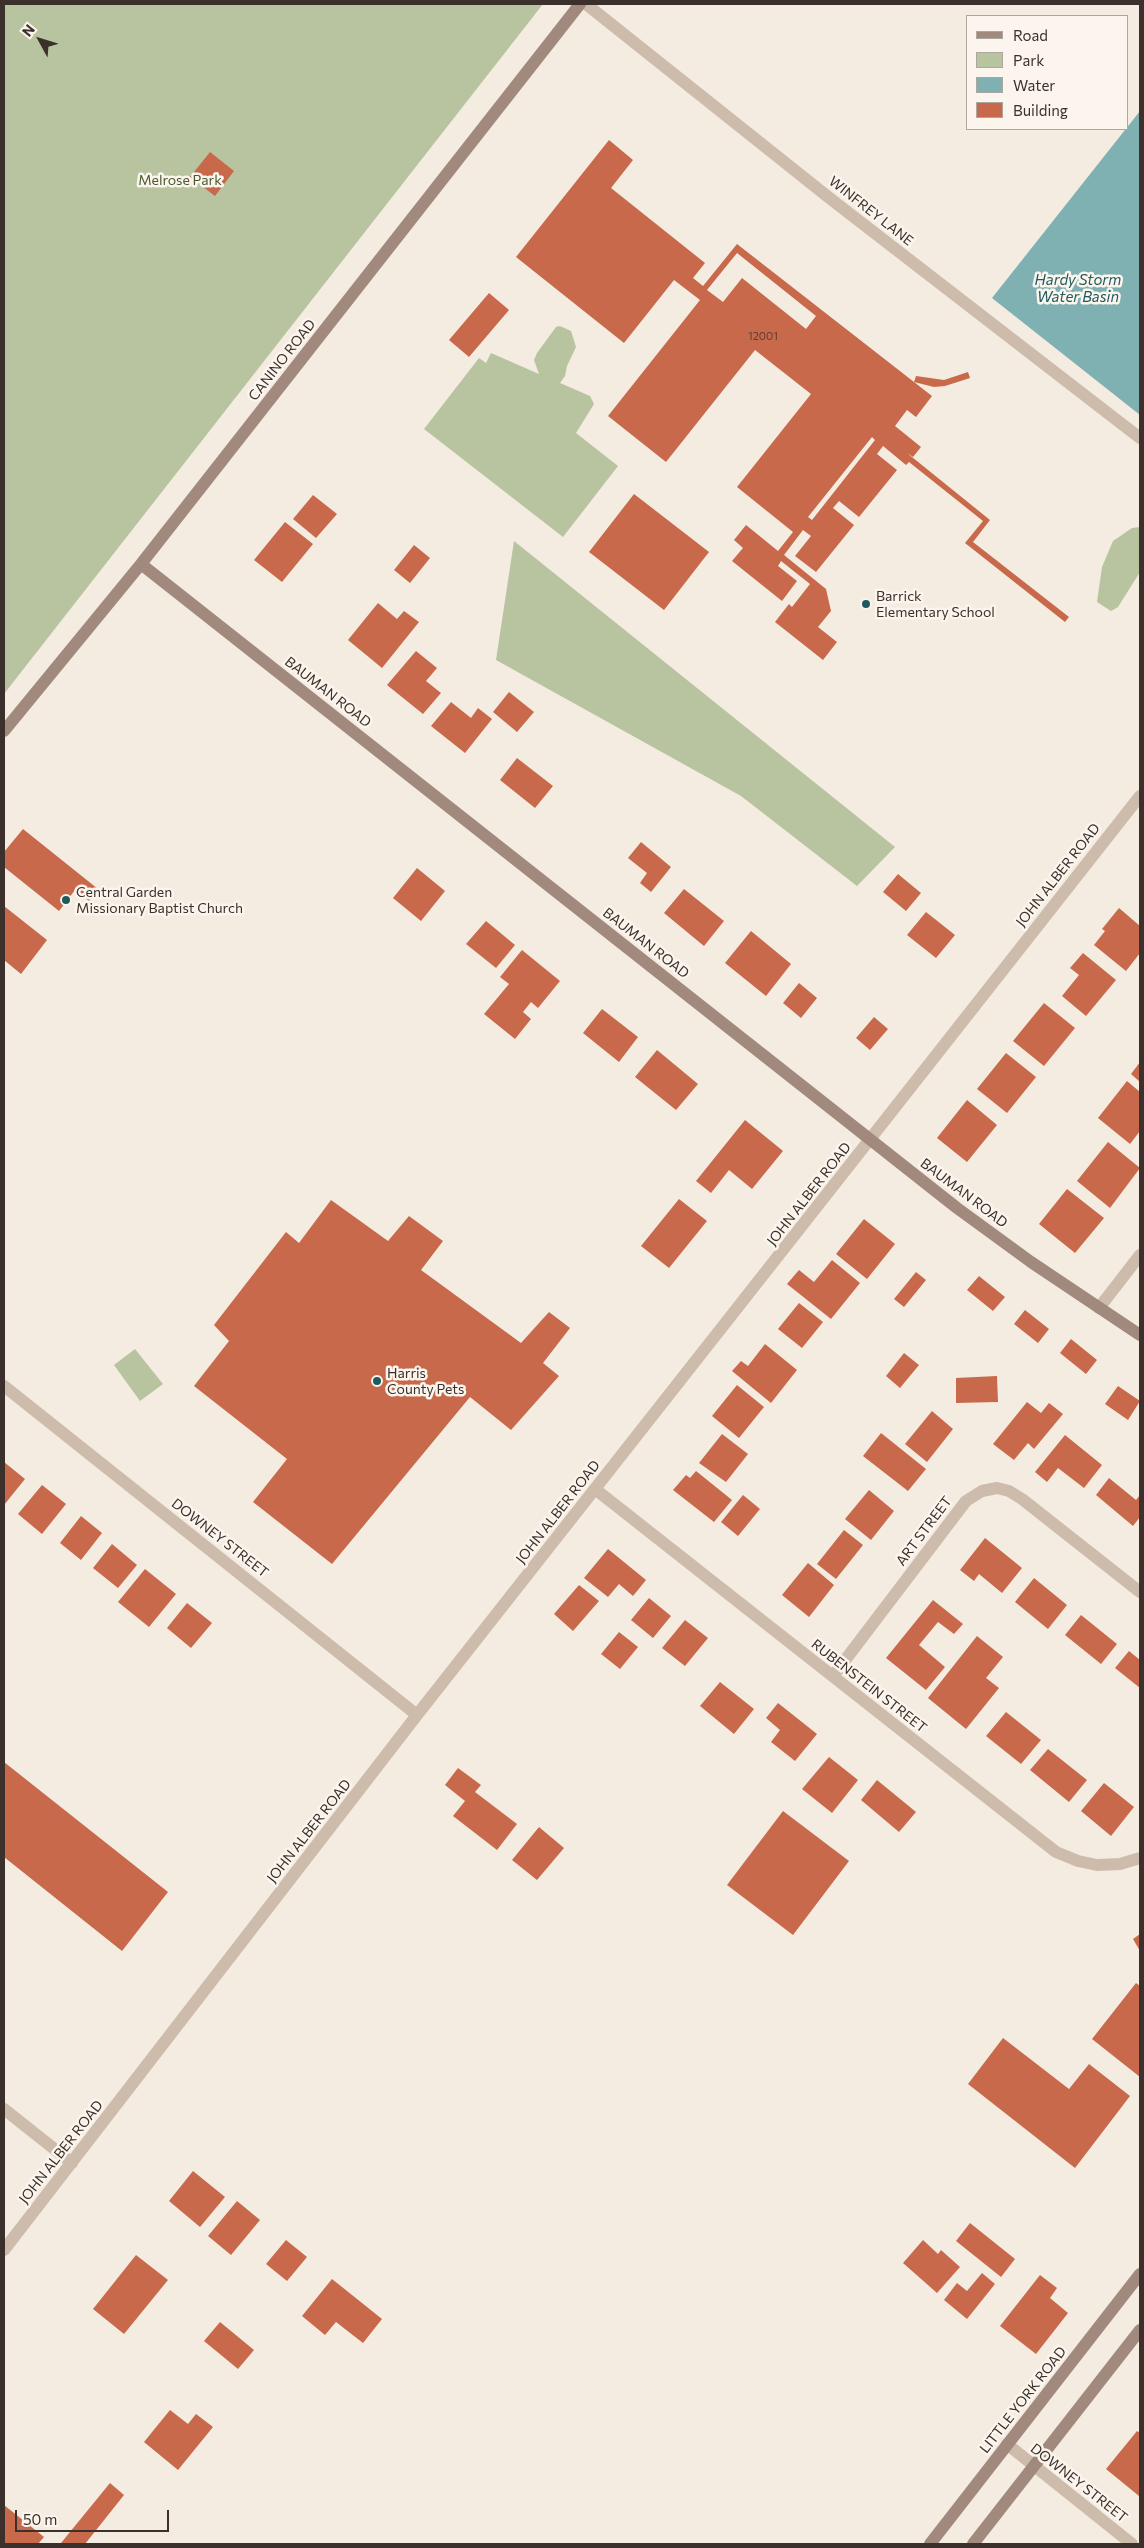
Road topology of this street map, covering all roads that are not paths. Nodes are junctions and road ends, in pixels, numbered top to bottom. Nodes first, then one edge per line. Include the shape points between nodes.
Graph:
1 (580, 4) edge
2 (586, 4) edge
3 (1140, 438) edge
4 (141, 564) junction
5 (4, 732) edge
6 (1140, 796) edge
7 (870, 1140) junction
8 (1140, 1255) edge
9 (1099, 1308) junction
10 (1140, 1334) edge
11 (4, 1386) edge
12 (595, 1489) junction
13 (1140, 1592) edge
14 (833, 1676) junction
15 (417, 1715) junction
16 (1140, 1858) edge
17 (4, 2109) edge
18 (72, 2163) junction
19 (4, 2250) edge
20 (1140, 2274) edge
21 (1140, 2330) edge
22 (1007, 2444) junction
23 (1033, 2467) junction
24 (930, 2544) edge
25 (973, 2544) edge
26 (1132, 2544) edge

1 - 4 street, CANINO ROAD
2 - 3 street, WINFREY LANE via 832,200
4 - 5 street, CANINO ROAD
4 - 7 street, BAUMAN ROAD
6 - 7 street, JOHN ALBER ROAD
7 - 9 street, BAUMAN ROAD via 957,1208
7 - 12 street, JOHN ALBER ROAD
8 - 9 street
9 - 10 street, BAUMAN ROAD
11 - 15 street, DOWNEY STREET
12 - 14 street, RUBENSTEIN STREET
12 - 15 street, JOHN ALBER ROAD
13 - 14 street, ART STREET via 1022,1499 997,1488 982,1492 966,1500
14 - 16 street, RUBENSTEIN STREET via 1056,1852 1097,1865 1120,1864
15 - 18 street, JOHN ALBER ROAD
17 - 18 street
18 - 19 street, JOHN ALBER ROAD
20 - 22 street, LITTLE YORK ROAD
21 - 23 street
22 - 23 street, DOWNEY STREET
22 - 24 street, LITTLE YORK ROAD
23 - 25 street
23 - 26 street, DOWNEY STREET

